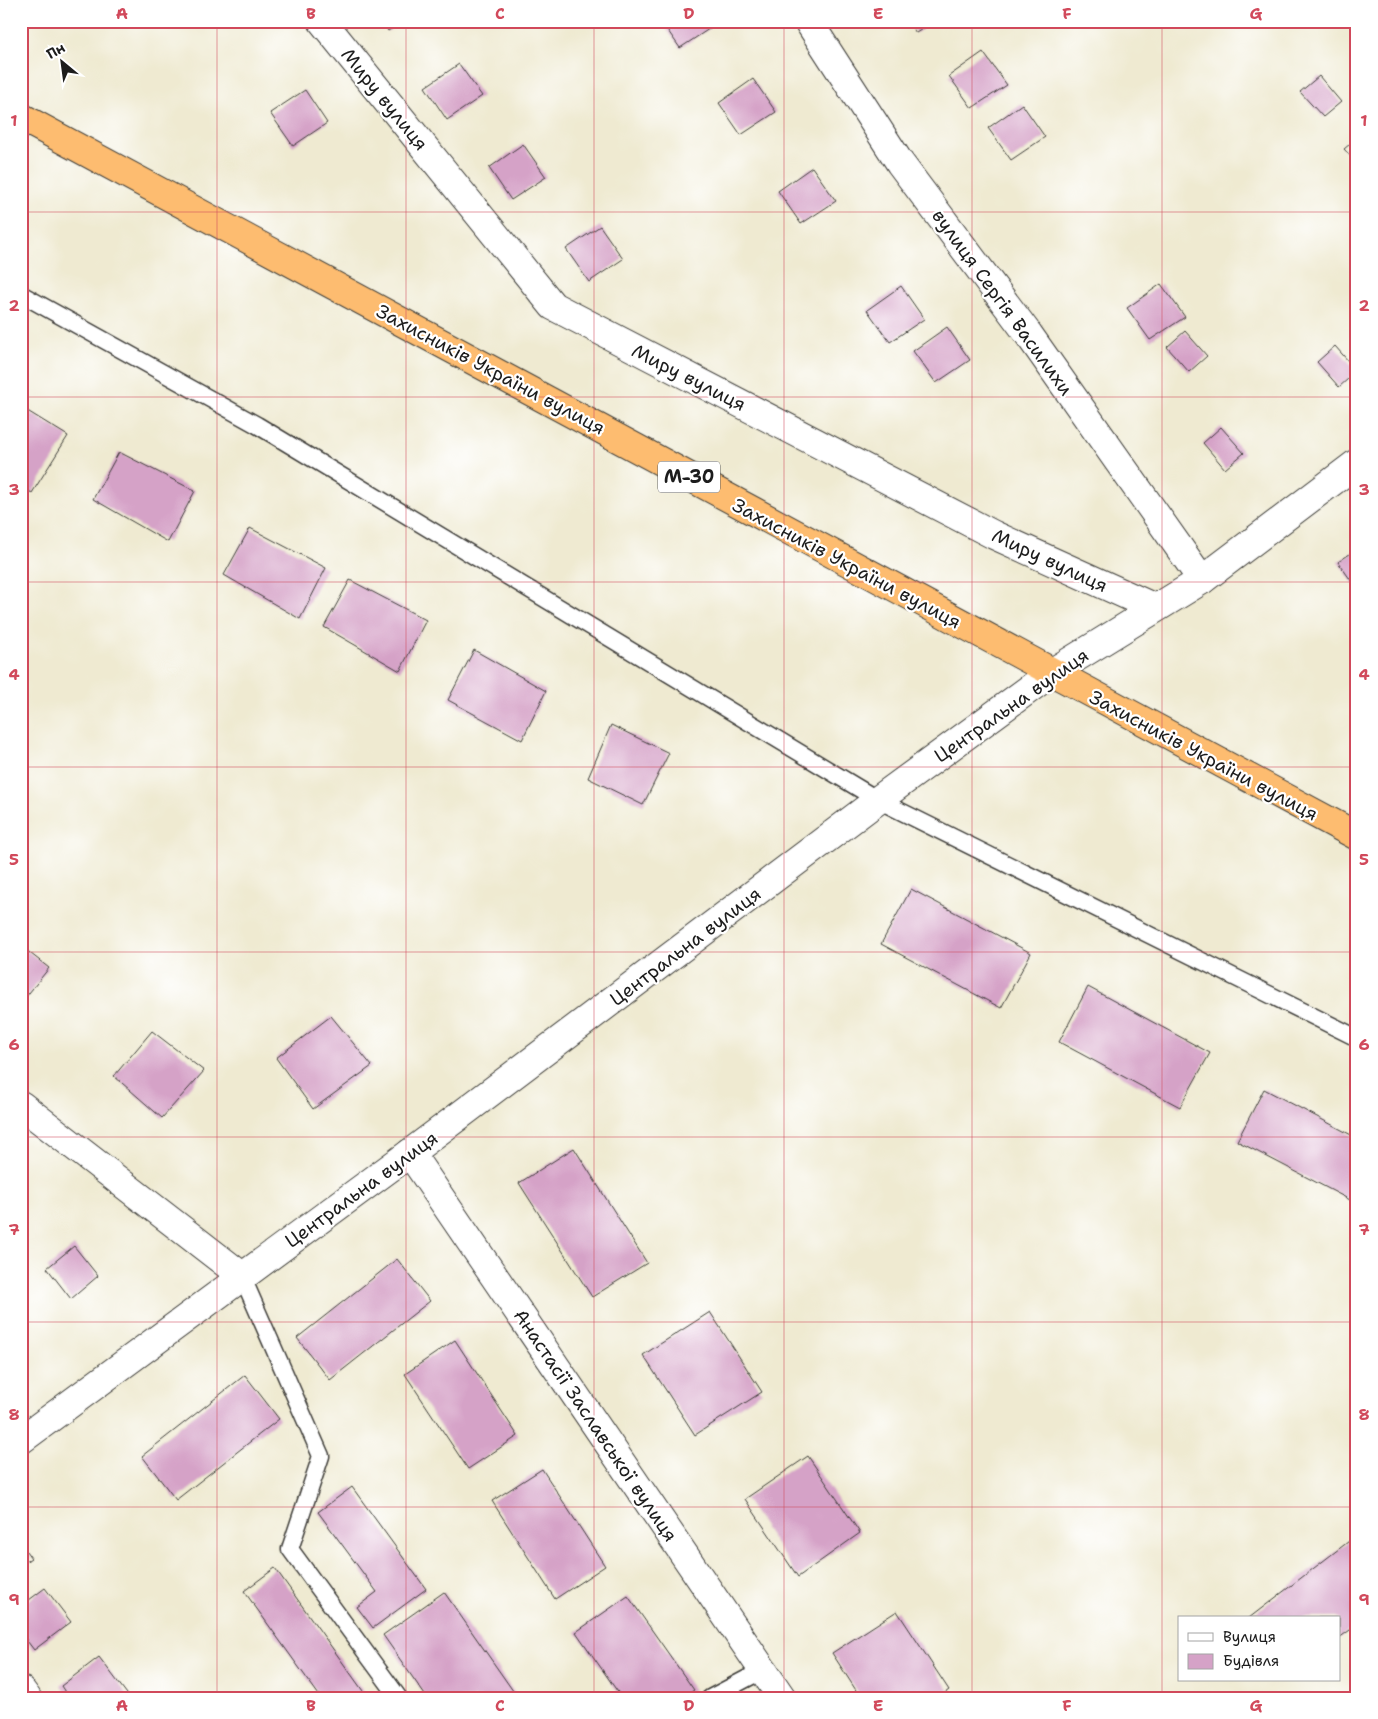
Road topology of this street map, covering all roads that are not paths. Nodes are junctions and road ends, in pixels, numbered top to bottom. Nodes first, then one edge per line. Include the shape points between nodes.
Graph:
1 (322, 21) edge
2 (808, 21) edge
3 (21, 117) edge
4 (21, 294) edge
5 (1357, 463) edge
6 (1202, 580) junction
7 (1155, 608) junction
8 (1051, 673) junction
9 (878, 800) junction
10 (1357, 836) edge
11 (1357, 1038) edge
12 (21, 1105) edge
13 (410, 1152) junction
14 (242, 1276) junction
15 (21, 1440) edge
16 (763, 1670) junction
17 (21, 1690) edge
18 (27, 1698) edge
19 (399, 1698) edge
20 (710, 1698) edge
21 (782, 1698) edge

1 - 7 street, Миру вулиця via 552,306 994,535
2 - 6 street, вулиця Сергія Василихи via 900,163 1029,335
3 - 8 highway, Захисників України вулиця / М-30
4 - 9 lane via 257,425
5 - 6 street, Центральна вулиця
6 - 7 street, Центральна вулиця
7 - 8 street, Центральна вулиця
8 - 9 street, Центральна вулиця
8 - 10 highway, Захисників України вулиця / М-30
9 - 11 lane
9 - 13 street, Центральна вулиця
12 - 14 street
13 - 14 street, Центральна вулиця
13 - 16 street, Анастасії Заславської вулиця
14 - 15 street, Центральна вулиця
14 - 19 lane via 321,1456 290,1549
16 - 20 lane
16 - 21 street, Анастасії Заславської вулиця
17 - 18 street

